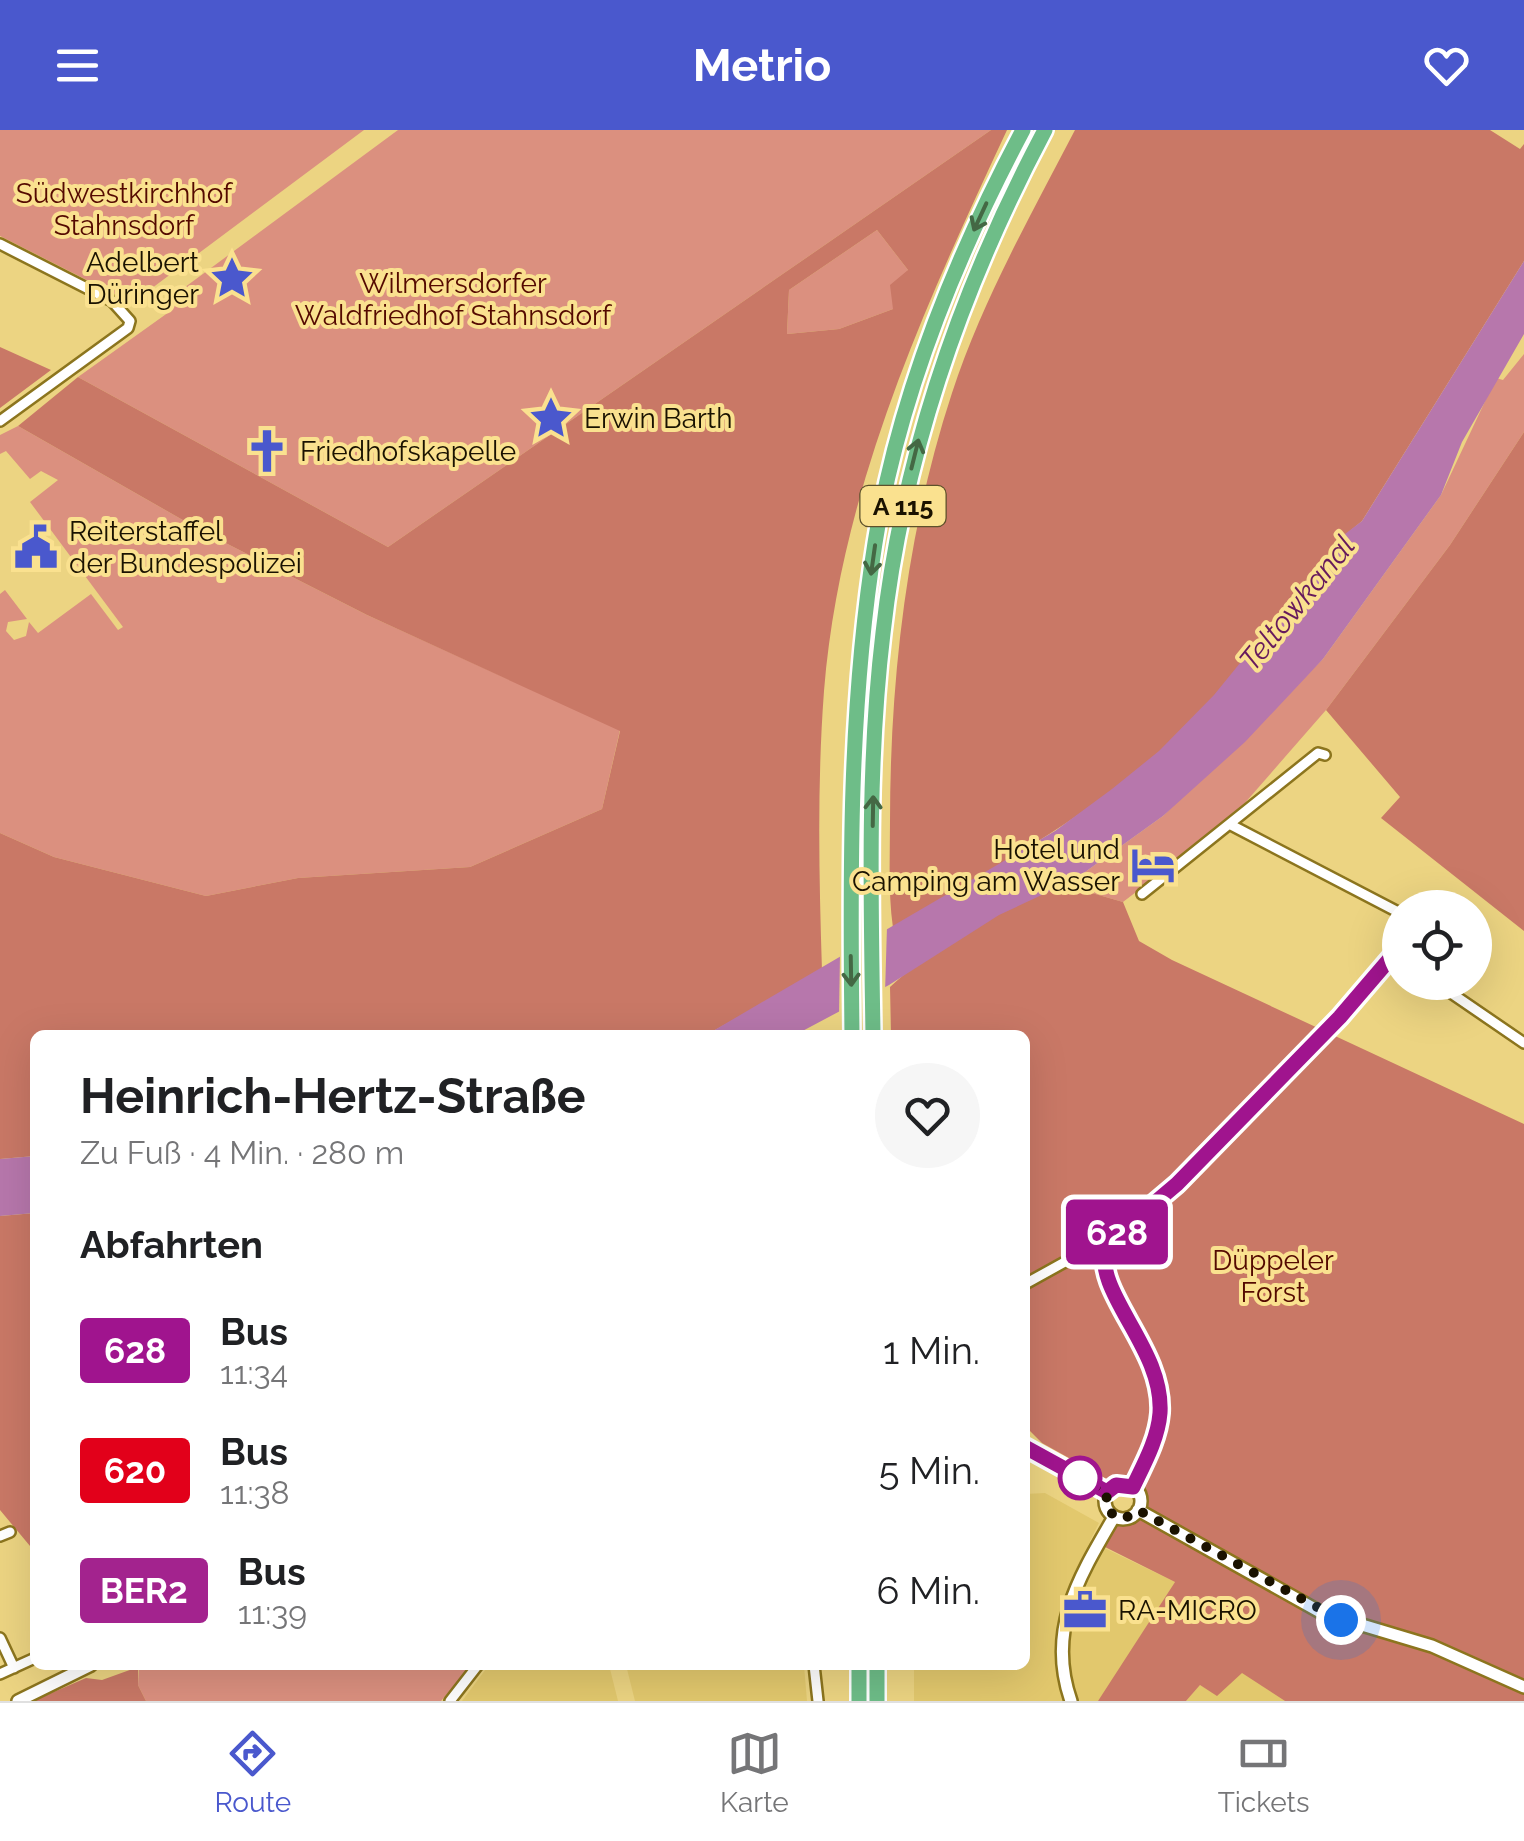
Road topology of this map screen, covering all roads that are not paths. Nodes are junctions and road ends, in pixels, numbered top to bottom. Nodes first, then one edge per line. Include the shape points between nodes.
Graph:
1 (1023, 130) edge
2 (1045, 130) edge
3 (0, 244) edge
4 (0, 421) edge
5 (1325, 755) dead end
6 (1231, 825) junction
7 (1142, 894) dead end
8 (1382, 905) edge
9 (1382, 969) edge
10 (1461, 1000) edge
11 (852, 1030) edge
12 (874, 1030) edge
13 (1524, 1043) edge
14 (1112, 1237) junction
15 (1030, 1281) edge
16 (1030, 1449) edge
17 (1133, 1487) junction
18 (1107, 1492) junction
19 (1138, 1510) junction
20 (1114, 1516) junction
21 (0, 1638) edge
22 (30, 1660) edge
23 (14, 1668) junction
24 (82, 1670) edge
25 (474, 1670) edge
26 (815, 1670) edge
27 (858, 1670) edge
28 (877, 1670) edge
29 (0, 1674) edge
30 (1524, 1687) edge
31 (18, 1701) edge
32 (450, 1701) edge
33 (818, 1701) edge
34 (859, 1701) edge
35 (877, 1701) edge
36 (1072, 1701) edge

1 -> 11 highway, A 115 via 958,264 888,480 858,668
12 -> 2 highway, A 115 via 876,705 905,498 960,312
3 - 4 street via 112,300 130,321
5 - 6 street via 1318,753
6 - 7 street
6 - 8 street
9 - 14 street via 1177,1184
10 - 13 street
14 - 15 street
14 - 17 street via 1104,1252 1106,1276 1151,1357 1158,1385 1155,1436
16 - 18 street
17 - 18 street via 1116,1485
17 - 19 street
18 - 20 street
19 - 20 street via 1124,1519
19 - 30 street via 1322,1613 1432,1646
20 - 36 street via 1062,1624 1061,1666
21 - 23 street
22 - 23 street
23 - 29 street
24 - 31 street
25 - 32 street
26 - 33 street
27 - 34 highway
28 - 35 highway

